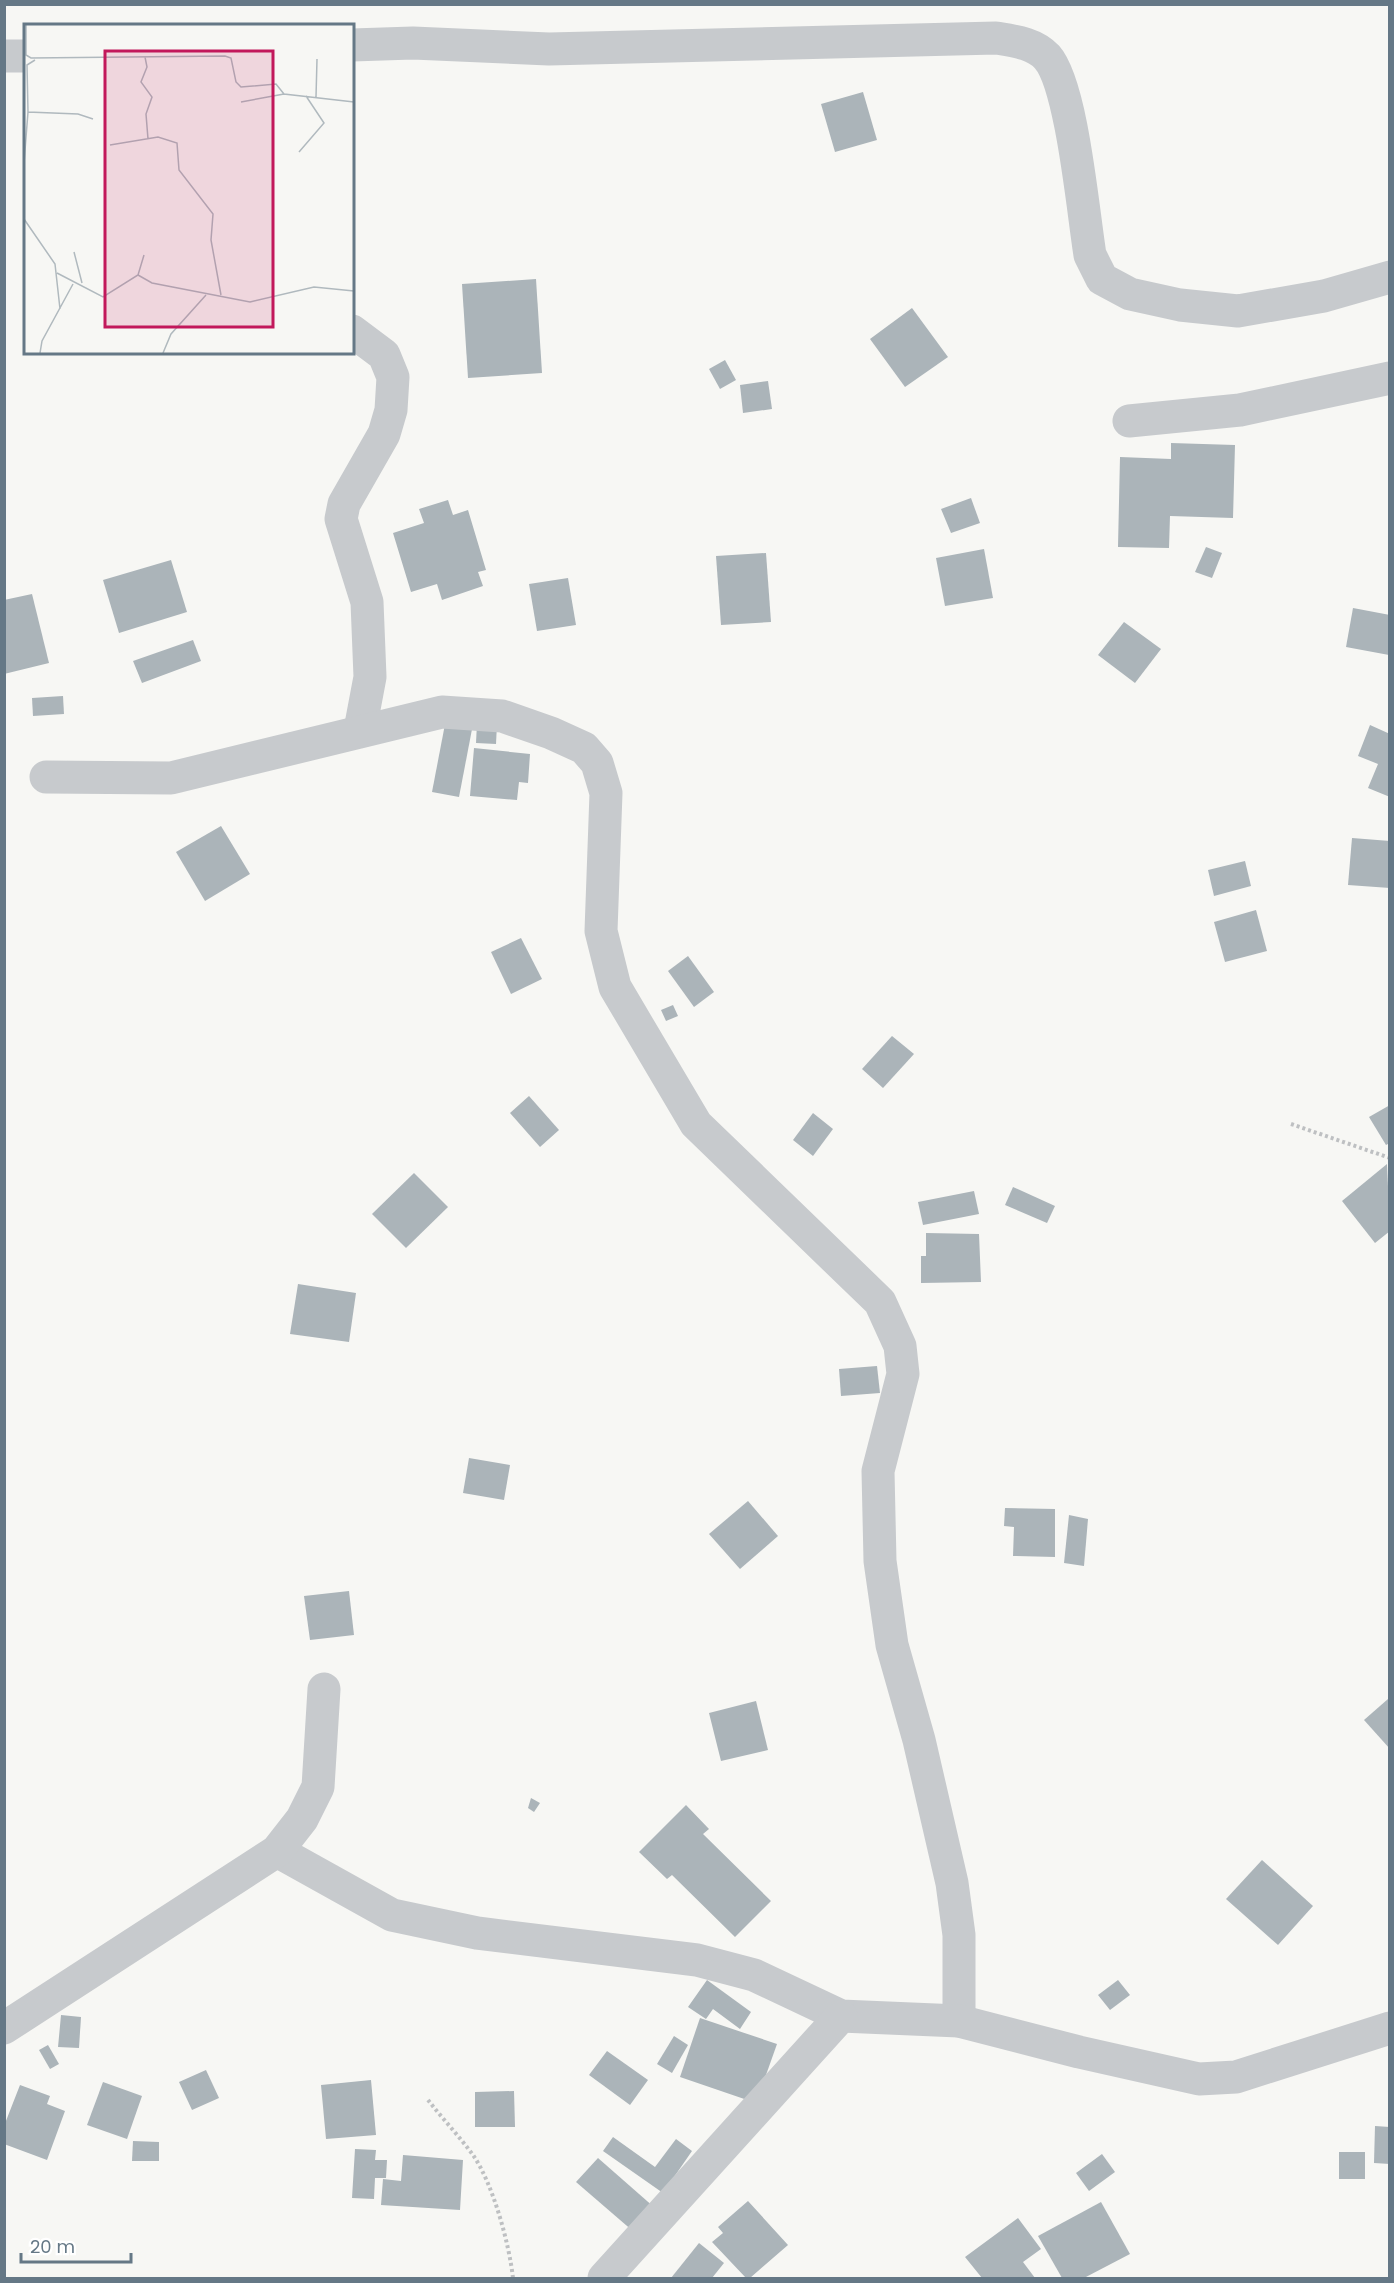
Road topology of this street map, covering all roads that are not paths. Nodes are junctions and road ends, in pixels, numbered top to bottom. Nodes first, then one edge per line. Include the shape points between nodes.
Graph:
1 (354, 45) edge
2 (4, 56) edge
3 (24, 56) edge
4 (1389, 277) edge
5 (354, 332) edge
6 (1389, 378) edge
7 (1129, 420) dead end
8 (360, 730) junction
9 (46, 777) dead end
10 (324, 1689) dead end
11 (277, 1851) junction
12 (841, 2016) junction
13 (958, 2021) junction
14 (4, 2028) edge
15 (1389, 2028) edge
16 (604, 2278) edge

1 - 4 street via 413,43 549,49 996,38 1026,43 1047,57 1065,92 1090,255 1102,279 1140,296 1238,311 1324,296
2 - 3 street
5 - 8 street via 384,355 393,377 391,410 384,434 344,504 341,519 367,602 370,677
6 - 7 street via 1240,410
8 - 9 street via 171,778
8 - 13 street via 442,712 502,716 584,748 597,763 606,793 601,931 615,987 696,1124 880,1302 900,1346 903,1374 878,1472 880,1561 892,1645 952,1882 958,1935
10 - 11 street via 318,1786 302,1818
11 - 12 street via 392,1915 477,1933 697,1960 754,1975
11 - 14 street
12 - 13 street
12 - 16 street
13 - 15 street via 1199,2079 1236,2077

